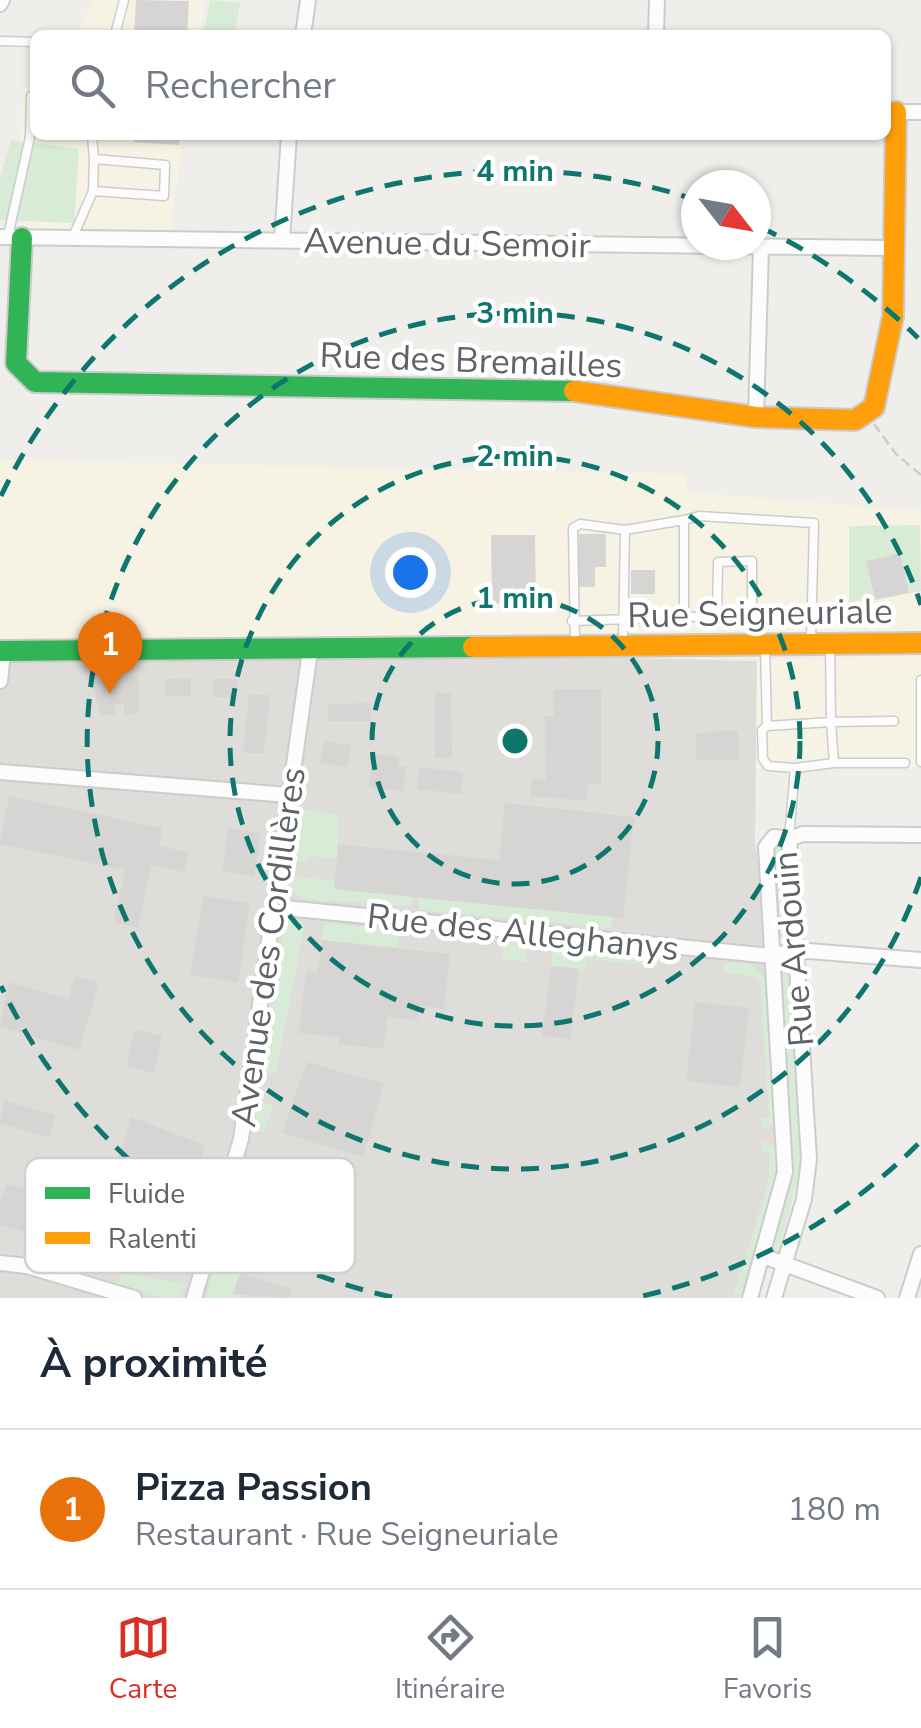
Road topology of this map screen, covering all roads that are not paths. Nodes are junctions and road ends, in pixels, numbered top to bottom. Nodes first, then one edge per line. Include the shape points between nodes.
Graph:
1 (124, 0) edge
2 (308, 0) edge
3 (657, 0) edge
4 (117, 30) edge
5 (304, 30) edge
6 (656, 30) edge
7 (0, 40) edge
8 (30, 42) edge
9 (891, 112) edge
10 (921, 112) edge
11 (30, 137) edge
12 (92, 140) edge
13 (288, 140) edge
14 (94, 159) junction
15 (93, 192) junction
16 (10, 237) edge
17 (72, 238) junction
18 (282, 240) junction
19 (681, 247) edge
20 (771, 248) edge
21 (893, 248) junction
22 (761, 260) edge
23 (756, 417) junction
24 (684, 520) junction
25 (625, 530) junction
26 (684, 616) junction
27 (717, 616) junction
28 (572, 620) junction
29 (624, 620) junction
30 (921, 643) edge
31 (820, 644) junction
32 (765, 645) junction
33 (623, 647) junction
34 (576, 648) junction
35 (2, 651) edge
36 (310, 651) junction
37 (921, 680) edge
38 (0, 681) edge
39 (920, 703) edge
40 (894, 721) dead end
41 (831, 722) junction
42 (767, 726) junction
43 (921, 762) edge
44 (905, 763) dead end
45 (834, 764) junction
46 (795, 768) junction
47 (0, 772) edge
48 (290, 795) junction
49 (921, 834) edge
50 (788, 840) junction
51 (275, 907) junction
52 (796, 950) junction
53 (772, 956) junction
54 (921, 960) edge
55 (235, 1158) edge
56 (921, 1254) edge
57 (763, 1256) junction
58 (785, 1262) junction
59 (0, 1264) edge
60 (25, 1266) edge
61 (50, 1273) edge
62 (201, 1273) edge
63 (134, 1298) edge
64 (194, 1298) edge
65 (750, 1298) edge
66 (774, 1298) edge
67 (877, 1298) edge
68 (907, 1298) edge

1 - 4 lane
2 - 5 street
3 - 6 street
7 - 8 lane
9 - 10 street
9 - 21 street
11 - 16 lane
12 - 14 lane
13 - 18 street
14 - 15 lane
14 - 15 lane via 165,166 164,196
15 - 17 lane
16 - 17 street, Avenue du Semoir
16 - 23 street, Rue des Bremailles via 16,362 35,382 546,389
17 - 18 street, Avenue du Semoir
18 - 19 street, Avenue du Semoir
20 - 21 street, Avenue du Semoir
21 - 23 street, Rue des Bremailles via 888,352 868,414 855,420
22 - 23 street
24 - 25 lane
24 - 26 lane
24 - 31 lane via 814,523
25 - 28 lane via 573,528
25 - 29 lane
26 - 27 lane
26 - 29 lane
27 - 27 lane via 752,610 752,562 718,562
28 - 29 lane
28 - 34 lane
29 - 33 lane
30 - 31 street, Rue Seigneuriale
31 - 32 street, Rue Seigneuriale
31 - 41 lane
32 - 33 street, Rue Seigneuriale
32 - 42 lane
33 - 34 street, Rue Seigneuriale
34 - 36 street, Rue Seigneuriale
35 - 36 street, Rue Seigneuriale
35 - 38 street
36 - 48 street, Avenue des Cordillères
37 - 39 lane
39 - 43 lane
40 - 41 lane
41 - 42 lane
41 - 45 lane
42 - 46 lane via 763,759 768,766
44 - 45 lane
45 - 46 lane
46 - 50 lane
47 - 48 street
48 - 51 street, Avenue des Cordillères
49 - 50 street via 804,834
50 - 52 street, Rue Ardouin
50 - 53 street, Rue Ardouin via 774,837 766,847
51 - 53 street, Rue des Alleghanys
51 - 55 street, Avenue des Cordillères
52 - 53 street, Rue des Alleghanys
52 - 54 street, Rue des Alleghanys
52 - 58 street, Rue Ardouin via 809,1159
53 - 57 street, Rue Ardouin via 785,1172
56 - 68 street
57 - 58 street
57 - 65 street, Rue Ardouin
58 - 66 street, Rue Ardouin
58 - 67 street
59 - 60 street
61 - 63 street
62 - 64 street, Avenue des Cordillères

